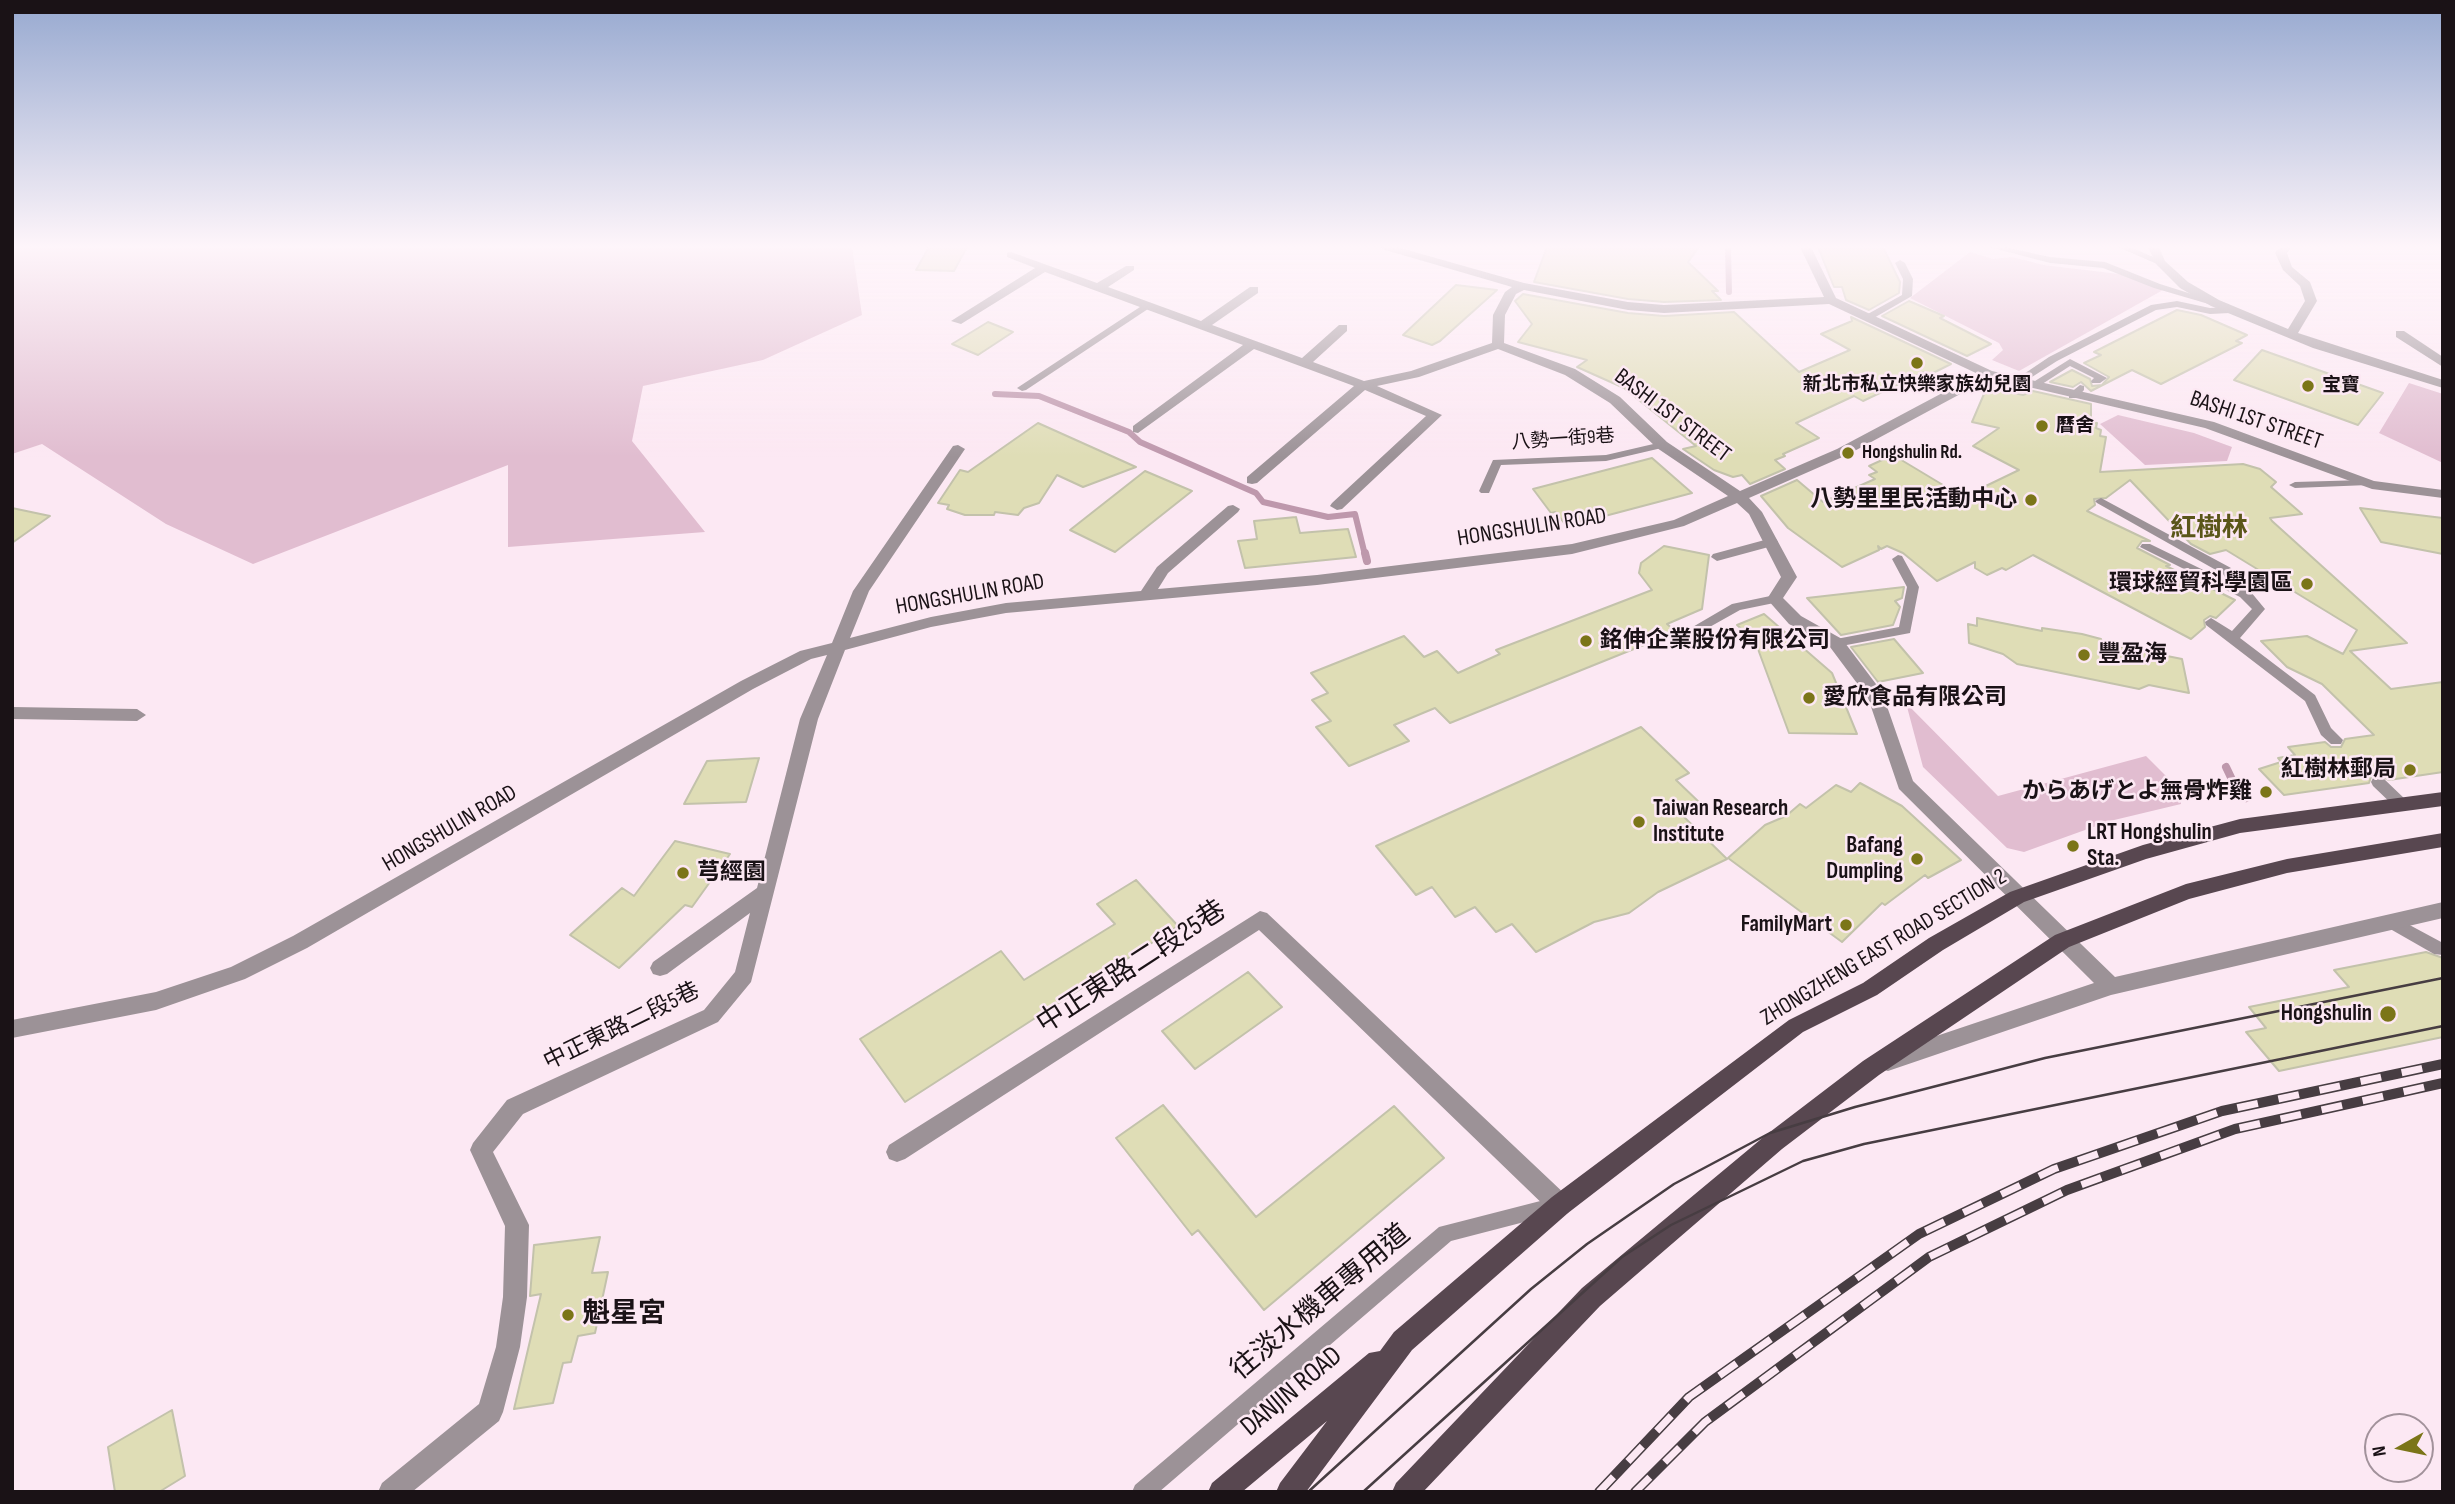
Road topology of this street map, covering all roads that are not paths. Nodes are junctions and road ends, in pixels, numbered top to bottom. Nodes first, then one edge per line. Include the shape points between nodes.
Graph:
1 (963, 317) edge
2 (1130, 317) edge
3 (1174, 317) edge
4 (1215, 317) edge
5 (1499, 317) edge
6 (1869, 317) edge
7 (2133, 317) edge
8 (2248, 317) edge
9 (2301, 317) edge
10 (957, 321) dead end
11 (1201, 327) junction
12 (1343, 328) dead end
13 (2291, 334) junction
14 (2400, 334) dead end
15 (1251, 345) junction
16 (1498, 345) junction
17 (2443, 363) edge
18 (1303, 364) junction
19 (1988, 374) junction
20 (2096, 380) dead end
21 (2017, 382) junction
22 (2443, 384) edge
23 (1363, 385) junction
24 (2032, 386) junction
25 (1022, 388) dead end
26 (1138, 429) dead end
27 (1662, 445) junction
28 (958, 449) dead end
29 (1252, 480) dead end
30 (2364, 483) junction
31 (2295, 485) dead end
32 (1485, 491) dead end
33 (2443, 494) edge
34 (1739, 497) junction
35 (2101, 501) dead end
36 (1337, 506) dead end
37 (1233, 509) dead end
38 (1772, 542) junction
39 (2146, 547) dead end
40 (1717, 557) dead end
41 (1898, 559) dead end
42 (1147, 594) junction
43 (2244, 594) junction
44 (1775, 599) junction
45 (2211, 622) dead end
46 (1685, 635) dead end
47 (2233, 638) junction
48 (1836, 643) junction
49 (841, 644) junction
50 (12, 713) edge
51 (137, 715) dead end
52 (2336, 740) dead end
53 (2378, 782) dead end
54 (2443, 799) edge
55 (2400, 804) junction
56 (2443, 840) edge
57 (765, 892) junction
58 (2017, 897) junction
59 (2443, 910) edge
60 (2391, 921) junction
61 (2062, 941) junction
62 (2440, 949) dead end
63 (660, 968) dead end
64 (2111, 986) junction
65 (12, 1029) edge
66 (1871, 1068) junction
67 (897, 1152) dead end
68 (1560, 1205) junction
69 (1403, 1342) junction
70 (391, 1492) edge
71 (1142, 1492) edge
72 (1221, 1492) edge
73 (1289, 1492) edge
74 (1405, 1492) edge

1 - 10 street
2 - 25 lane
3 - 11 street
4 - 11 street
5 - 16 street
6 - 19 street, BASHI 1ST STREET
7 - 21 lane
8 - 13 street
9 - 13 street
11 - 15 street
12 - 18 street
13 - 22 street
14 - 17 street
15 - 18 street
15 - 26 street
16 - 23 street via 1414,374
16 - 27 street, BASHI 1ST STREET via 1570,372 1615,400
18 - 23 street
19 - 21 street, BASHI 1ST STREET
19 - 34 street, HONGSHULIN ROAD via 1842,452
20 - 24 lane via 2102,378 2070,362
21 - 24 street, BASHI 1ST STREET
23 - 29 street
23 - 36 street via 1435,415
24 - 30 street, BASHI 1ST STREET via 2076,392 2209,425
27 - 32 lane, 八勢一街9巷 via 1606,458 1497,462
27 - 34 street, BASHI 1ST STREET
28 - 49 street, 中正東路二段5巷 via 861,591
30 - 31 lane
30 - 33 street, BASHI 1ST STREET
34 - 38 street, BASHI 1ST STREET via 1755,512
34 - 42 street, HONGSHULIN ROAD via 1679,523 1572,549 1317,580
35 - 43 lane via 2227,571
37 - 42 street via 1162,570
38 - 40 lane
38 - 44 street, BASHI 1ST STREET via 1789,577
39 - 43 lane
41 - 48 lane via 1913,587 1905,630
42 - 49 street, HONGSHULIN ROAD via 1006,608
43 - 47 lane via 2259,609
44 - 46 lane via 1736,607
44 - 48 street via 1795,620
45 - 47 lane
47 - 52 lane via 2310,698
48 - 58 street via 1876,696 1905,784
49 - 57 street, 中正東路二段5巷 via 809,719
49 - 65 street, HONGSHULIN ROAD via 806,655 747,685 300,942 238,973 156,1002
50 - 51 street
53 - 55 lane
54 - 55 main road, ZHONGZHENG EAST ROAD SECTION 2
55 - 58 main road, ZHONGZHENG EAST ROAD SECTION 2 via 2240,826 2143,852
56 - 61 main road via 2287,866 2186,892
57 - 63 street
57 - 70 street, 中正東路二段5巷 via 744,976 711,1016 515,1107 481,1150 517,1225 508,1347 490,1412
58 - 61 street
58 - 68 main road, ZHONGZHENG EAST ROAD SECTION 2 via 1870,989 1796,1027
59 - 60 street
60 - 62 lane
60 - 64 street
61 - 64 street
61 - 66 main road
64 - 66 street
66 - 74 main road via 1773,1142 1591,1297
67 - 68 street, 中正東路二段25巷 via 1260,919
68 - 69 main road, ZHONGZHENG EAST ROAD SECTION 2
68 - 71 lane, 往淡水機車專用道 via 1446,1233
69 - 72 main road, DANJIN ROAD
69 - 73 main road

